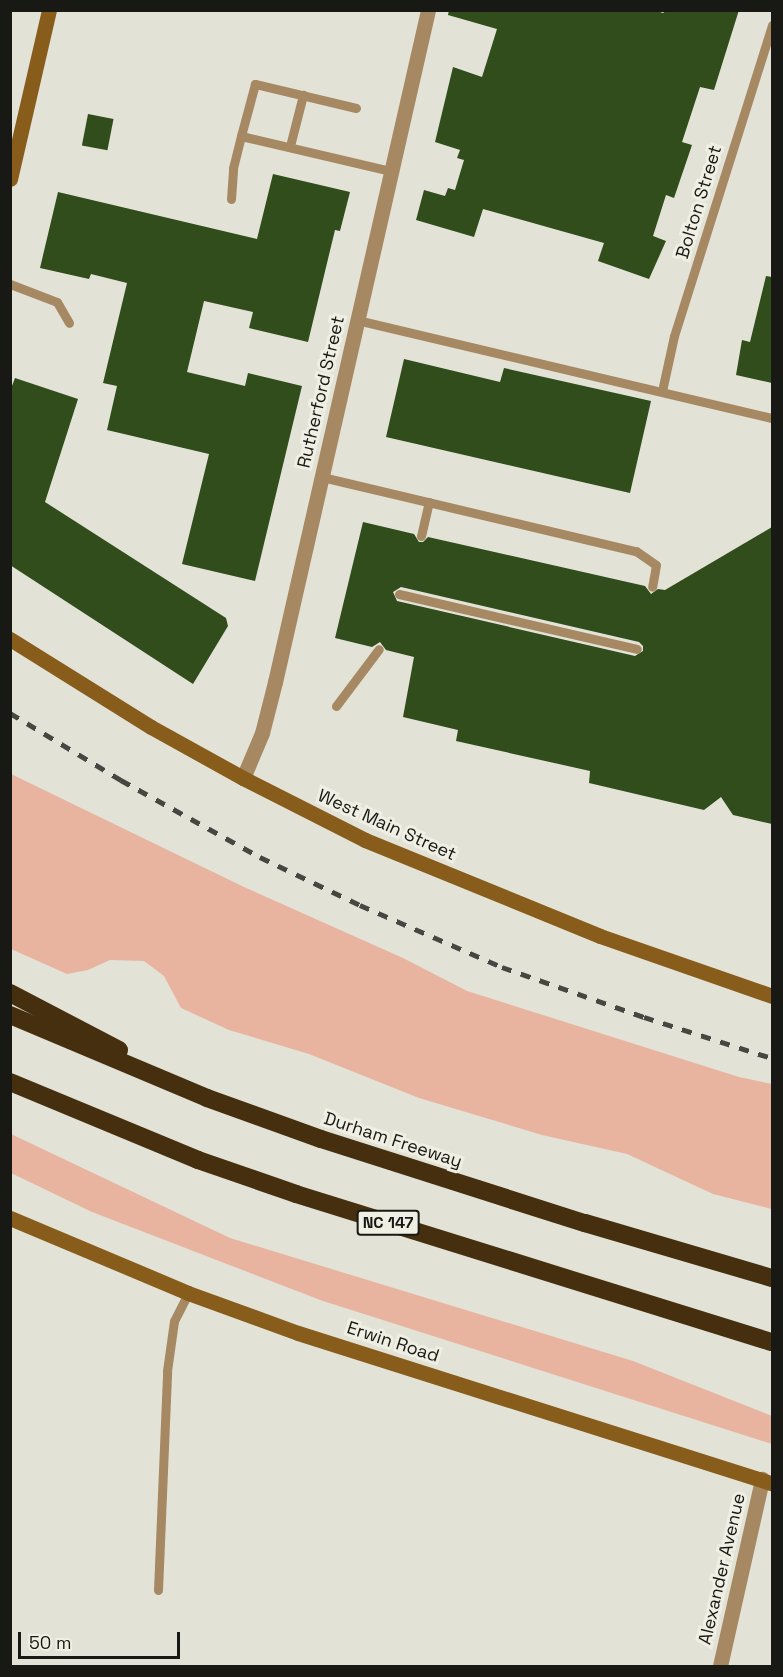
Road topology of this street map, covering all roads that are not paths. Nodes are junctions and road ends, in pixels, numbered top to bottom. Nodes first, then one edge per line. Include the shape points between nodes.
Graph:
1 (49, 10) edge
2 (428, 10) edge
3 (772, 25) edge
4 (303, 96) junction
5 (356, 108) dead end
6 (241, 136) junction
7 (290, 146) junction
8 (390, 171) junction
9 (10, 179) edge
10 (231, 199) dead end
11 (10, 284) edge
12 (357, 320) junction
13 (69, 323) dead end
14 (662, 391) junction
15 (772, 418) edge
16 (322, 477) junction
17 (429, 502) junction
18 (421, 536) dead end
19 (652, 587) dead end
20 (399, 594) dead end
21 (10, 639) edge
22 (379, 648) dead end
23 (637, 649) dead end
24 (336, 706) dead end
25 (243, 778) junction
26 (10, 993) edge
27 (772, 996) edge
28 (10, 1015) edge
29 (10, 1082) edge
30 (207, 1098) junction
31 (10, 1218) edge
32 (772, 1278) edge
33 (188, 1293) junction
34 (772, 1342) edge
35 (767, 1481) edge
36 (158, 1590) dead end
37 (720, 1666) edge

1 - 9 main road
2 - 8 street, Rutherford Street
3 - 14 lane, Bolton Street via 674,336
4 - 5 lane
4 - 6 lane via 255,84
4 - 7 lane
6 - 7 lane
6 - 10 lane
7 - 8 lane
8 - 12 street, Rutherford Street
11 - 13 lane via 57,302
12 - 14 lane
12 - 16 street, Rutherford Street
14 - 15 lane
16 - 17 lane
16 - 25 street, Rutherford Street via 262,733
17 - 18 lane
17 - 19 lane via 636,551 656,565
20 - 23 lane
21 - 25 main road, West Main Street via 151,727
22 - 24 lane
25 - 27 main road, West Main Street via 365,840 600,936
26 - 30 highway
28 - 30 highway, Durham Freeway
29 - 34 highway, NC 147 via 198,1160 296,1194
30 - 32 highway, Durham Freeway via 596,1227
31 - 33 main road, Erwin Road
33 - 35 main road, Erwin Road via 298,1333
33 - 36 lane via 174,1321 167,1371
35 - 37 street, Alexander Avenue

